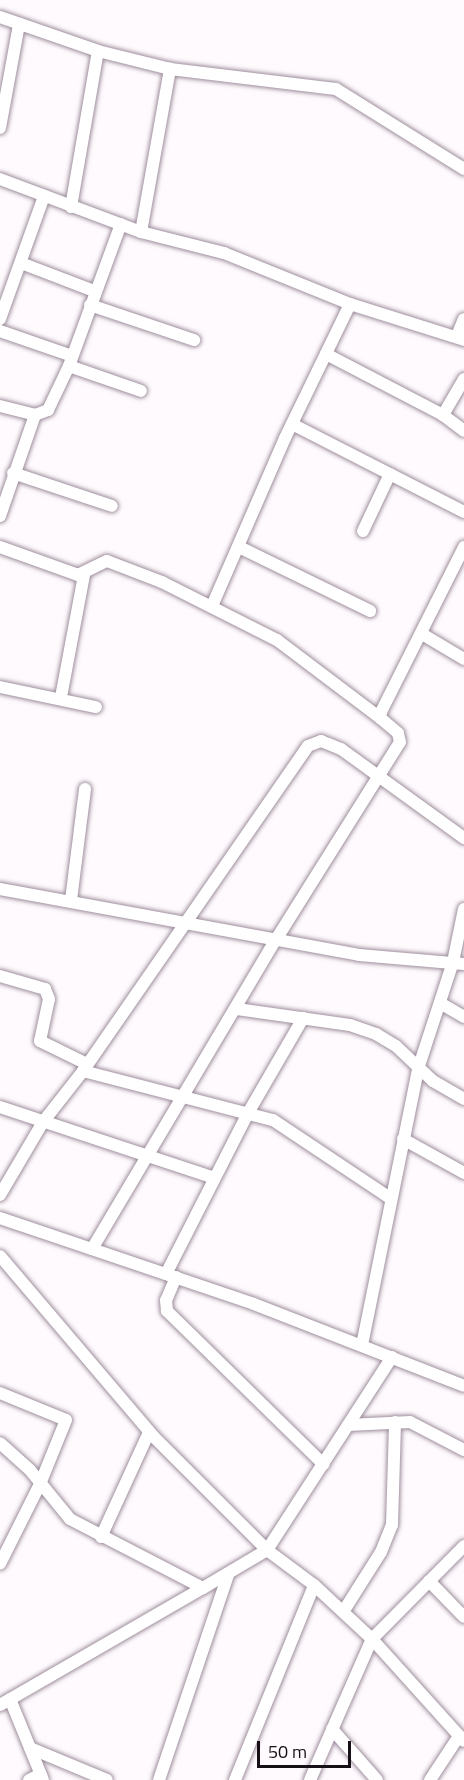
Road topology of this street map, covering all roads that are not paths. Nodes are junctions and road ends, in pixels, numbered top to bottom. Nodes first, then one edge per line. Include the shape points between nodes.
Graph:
1 (0, 16) edge
2 (19, 24) junction
3 (98, 51) junction
4 (170, 69) junction
5 (0, 128) edge
6 (463, 166) edge
7 (0, 179) edge
8 (44, 196) junction
9 (71, 207) junction
10 (121, 224) junction
11 (141, 232) junction
12 (21, 262) junction
13 (94, 291) junction
14 (90, 304) junction
15 (350, 304) junction
16 (0, 319) edge
17 (464, 320) edge
18 (0, 331) edge
19 (460, 338) edge
20 (194, 340) dead end
21 (326, 354) junction
22 (71, 361) junction
23 (464, 380) edge
24 (141, 391) dead end
25 (0, 406) edge
26 (35, 415) junction
27 (443, 415) junction
28 (292, 424) junction
29 (464, 431) edge
30 (13, 473) junction
31 (390, 474) junction
32 (112, 506) dead end
33 (464, 512) edge
34 (0, 516) edge
35 (363, 531) dead end
36 (0, 547) edge
37 (239, 547) junction
38 (464, 547) edge
39 (84, 575) junction
40 (212, 606) junction
41 (370, 611) dead end
42 (422, 634) junction
43 (464, 659) edge
44 (0, 687) edge
45 (62, 697) junction
46 (96, 707) dead end
47 (380, 718) junction
48 (379, 778) junction
49 (85, 789) dead end
50 (464, 838) edge
51 (0, 889) edge
52 (71, 900) junction
53 (464, 909) edge
54 (185, 922) junction
55 (277, 938) junction
56 (459, 963) edge
57 (0, 976) edge
58 (440, 1003) junction
59 (237, 1009) junction
60 (464, 1017) edge
61 (303, 1018) junction
62 (85, 1068) junction
63 (418, 1069) junction
64 (179, 1099) junction
65 (464, 1099) edge
66 (0, 1107) edge
67 (248, 1113) junction
68 (43, 1122) junction
69 (403, 1139) junction
70 (147, 1156) junction
71 (464, 1173) edge
72 (215, 1178) junction
73 (0, 1195) edge
74 (390, 1198) junction
75 (1, 1219) edge
76 (92, 1249) junction
77 (0, 1256) edge
78 (171, 1276) junction
79 (362, 1346) junction
80 (392, 1357) junction
81 (464, 1386) edge
82 (0, 1393) edge
83 (395, 1422) junction
84 (348, 1425) junction
85 (149, 1432) junction
86 (0, 1443) edge
87 (464, 1450) edge
88 (323, 1464) junction
89 (40, 1484) junction
90 (101, 1536) junction
91 (464, 1546) edge
92 (267, 1550) junction
93 (0, 1564) edge
94 (228, 1575) junction
95 (429, 1581) junction
96 (314, 1585) junction
97 (203, 1588) junction
98 (343, 1612) junction
99 (464, 1617) edge
100 (372, 1639) junction
101 (5, 1702) edge
102 (332, 1729) junction
103 (462, 1739) edge
104 (30, 1748) junction
105 (42, 1777) edge
106 (29, 1780) edge
107 (107, 1780) edge
108 (159, 1780) edge
109 (235, 1780) edge
110 (310, 1780) edge
111 (377, 1780) edge
112 (430, 1780) edge

1 - 2 street
2 - 3 street
2 - 5 street
3 - 4 street
3 - 9 street
4 - 6 street via 336,88
4 - 11 street
7 - 8 street
8 - 9 street
8 - 12 street
9 - 10 street
10 - 11 street
10 - 13 street
11 - 15 street via 224,252
12 - 13 street
12 - 16 street
13 - 14 street
14 - 20 street
14 - 22 street
15 - 19 street
15 - 21 street
17 - 19 street
18 - 22 street
21 - 27 street
21 - 28 street
22 - 24 street
22 - 26 street via 48,410
23 - 27 street
25 - 26 street
26 - 30 street
27 - 29 street
28 - 31 street
28 - 37 street
30 - 32 street
30 - 34 street
31 - 33 street
31 - 35 street
36 - 39 street
37 - 40 street
37 - 41 street
38 - 42 street
39 - 40 street via 101,562 113,562
39 - 45 street
40 - 47 street via 277,640
42 - 43 street
42 - 47 street
44 - 45 street
45 - 46 street
47 - 48 street via 401,738
48 - 50 street
48 - 54 street via 330,743 315,742 308,746
48 - 55 street
49 - 52 street
51 - 52 street
52 - 54 street
53 - 56 street
54 - 55 street
54 - 62 street
55 - 56 street via 369,956
55 - 59 street
56 - 58 street
57 - 62 street via 45,989 49,999 40,1041
58 - 60 street
58 - 63 street
59 - 61 street
59 - 64 street
61 - 63 street via 376,1034 396,1046
61 - 67 street
62 - 64 street
62 - 68 street
63 - 65 street
63 - 69 street
64 - 67 street
64 - 70 street
66 - 68 street
67 - 72 street
67 - 74 street via 289,1129
68 - 70 street
68 - 73 street
69 - 71 street
69 - 74 street
70 - 72 street
70 - 76 street
72 - 78 street
74 - 79 street
75 - 76 street
76 - 78 street
77 - 85 street
78 - 79 street
78 - 88 street via 167,1311
79 - 80 street
80 - 81 street
80 - 84 street
82 - 89 street via 66,1420
83 - 84 street
83 - 87 street via 416,1425
83 - 98 street via 392,1525 377,1559
84 - 88 street
85 - 90 street
85 - 92 street
86 - 89 street
88 - 92 street
89 - 90 street via 70,1519
89 - 93 street
90 - 97 street
91 - 95 street
92 - 94 street
92 - 96 street
94 - 97 street
94 - 108 street
95 - 99 street
95 - 100 street
96 - 98 street
96 - 109 street
97 - 101 street
98 - 100 street
100 - 102 street
100 - 103 street
101 - 104 street
102 - 110 street
102 - 111 street
103 - 112 street
104 - 105 street
104 - 107 street
105 - 106 street

